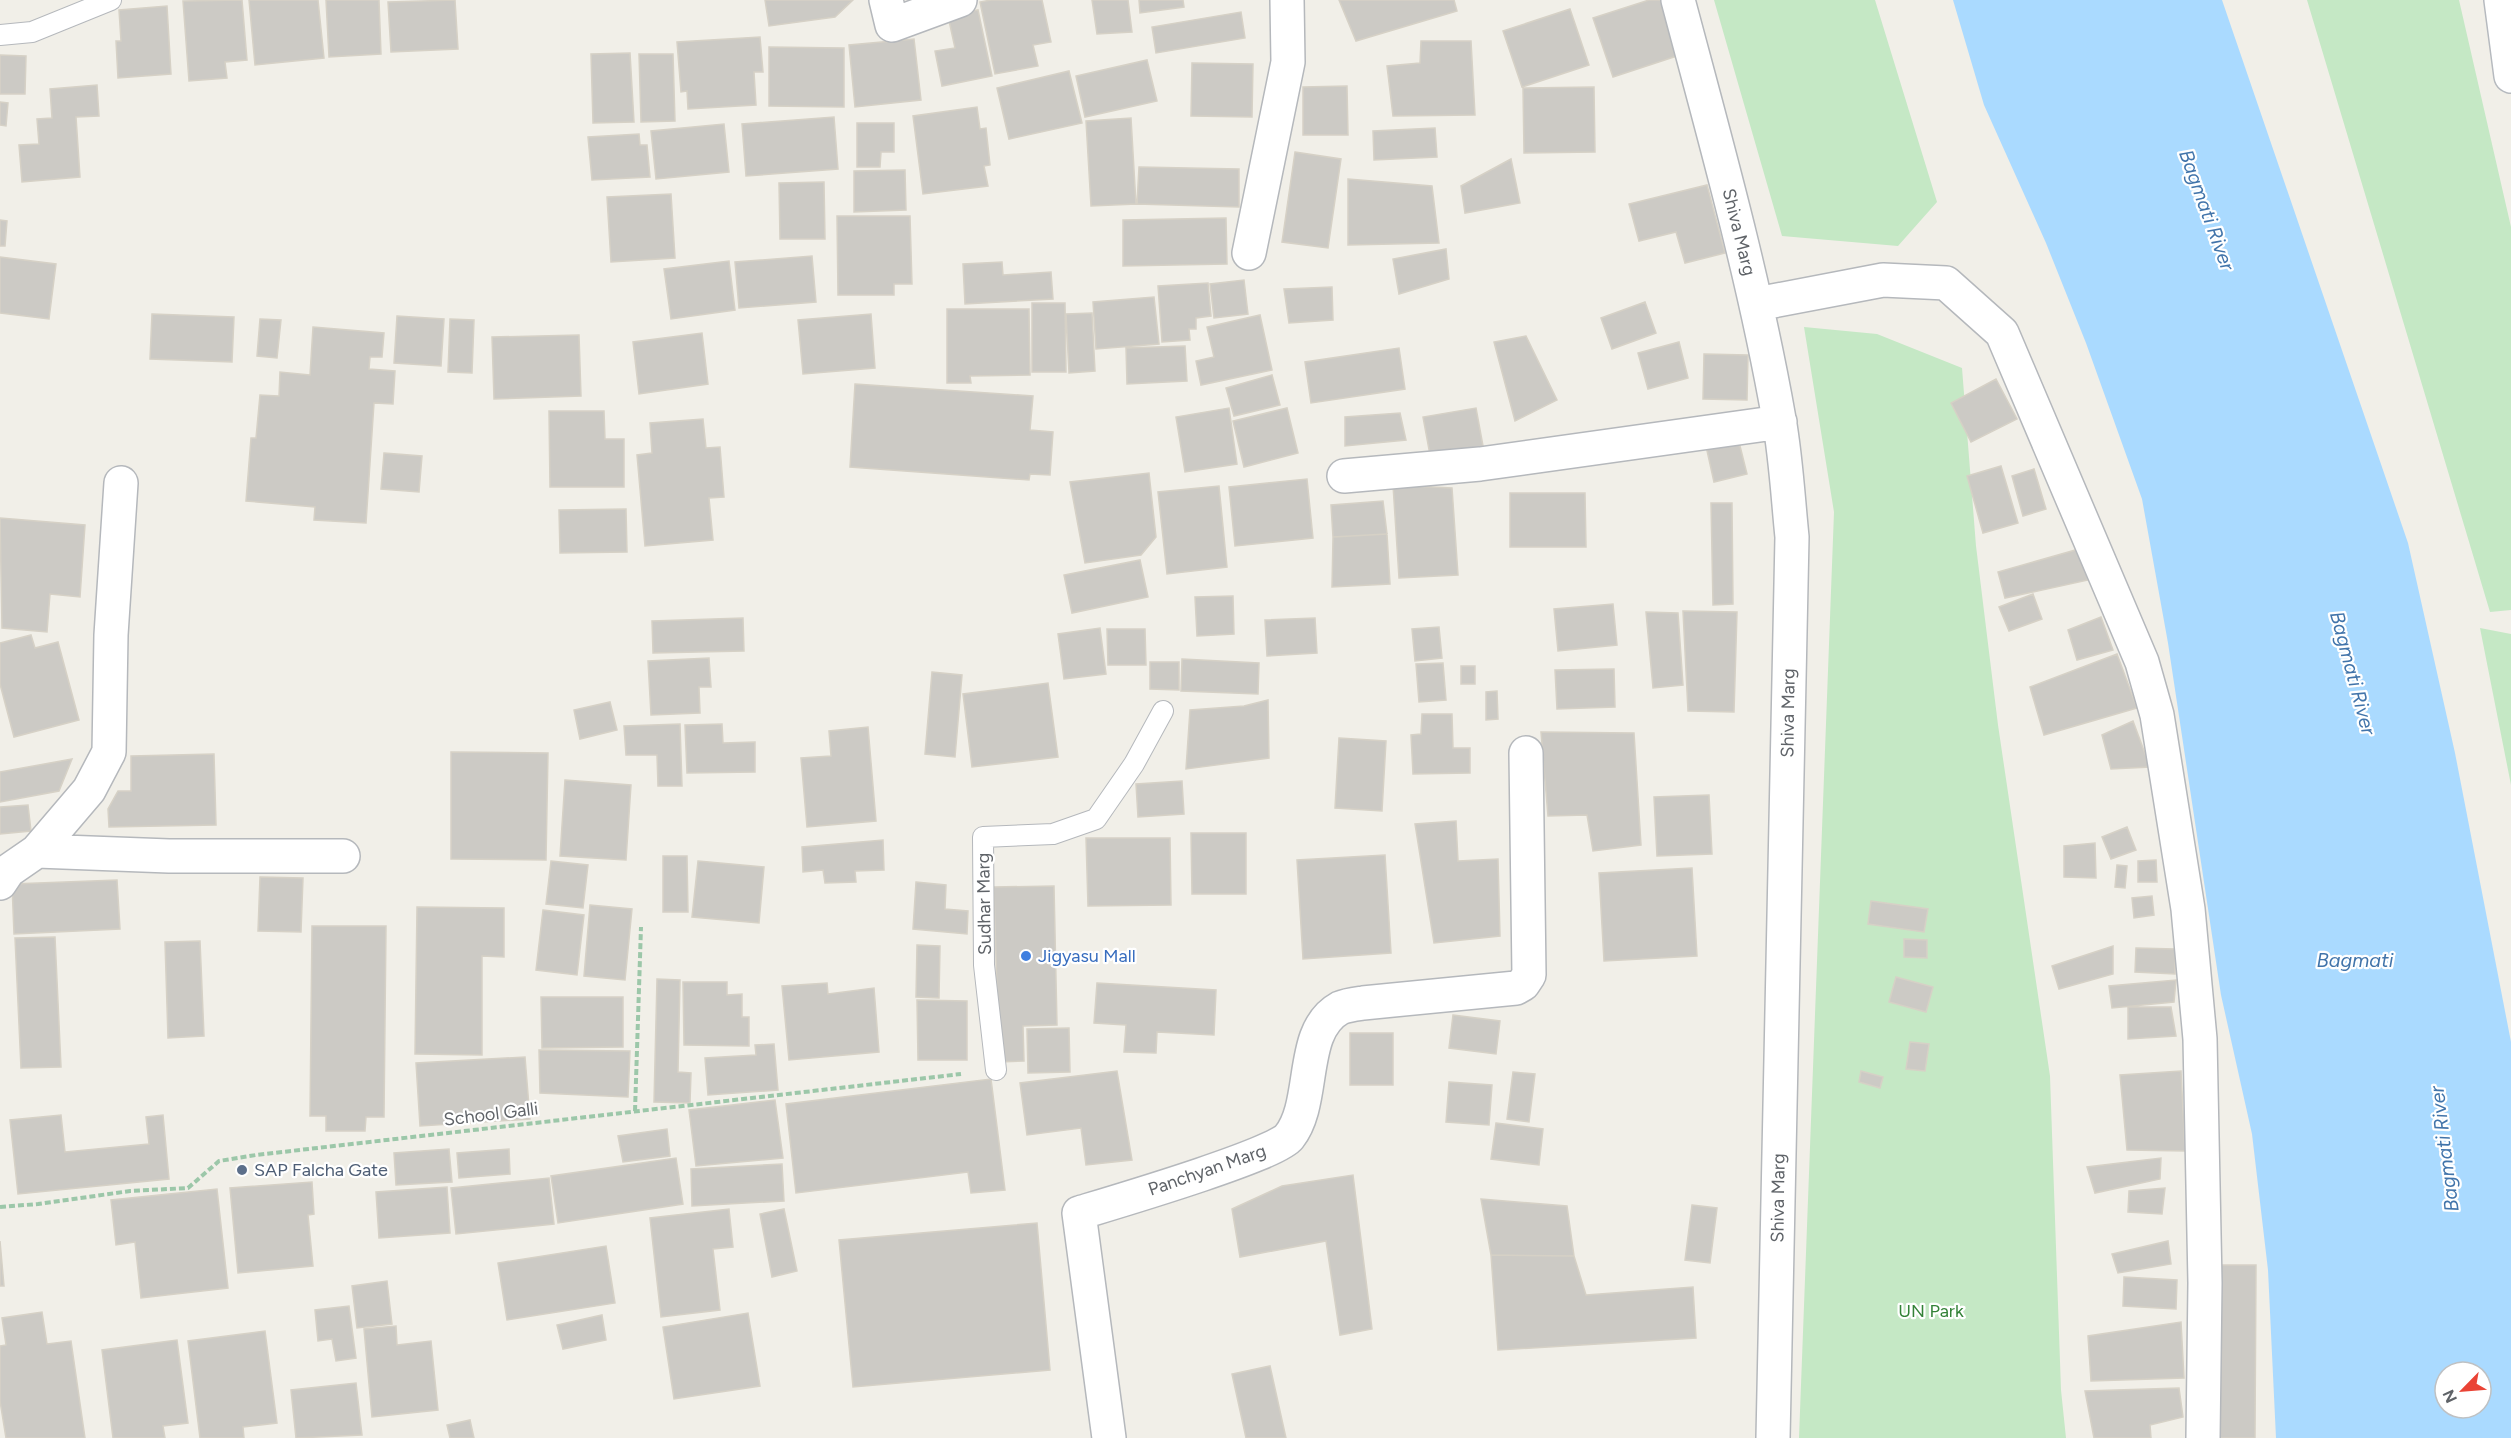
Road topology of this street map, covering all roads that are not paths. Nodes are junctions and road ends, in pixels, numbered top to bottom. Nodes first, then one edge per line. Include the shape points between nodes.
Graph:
1 (111, 0) edge
2 (886, 0) edge
3 (960, 0) edge
4 (1287, 0) edge
5 (1677, 0) edge
6 (2501, 0) edge
7 (0, 35) edge
8 (2510, 64) edge
9 (1250, 253) dead end
10 (1757, 304) junction
11 (1780, 422) junction
12 (1344, 476) dead end
13 (121, 483) dead end
14 (1163, 711) dead end
15 (1526, 753) dead end
16 (37, 851) junction
17 (343, 856) dead end
18 (0, 884) edge
19 (996, 1070) road end
20 (1109, 1438) edge
21 (1773, 1438) edge
22 (2203, 1438) edge

1 - 7 lane via 32,33
2 - 3 street via 892,26
4 - 9 street via 1288,62
5 - 10 street, Shiva Marg
6 - 8 street
10 - 11 street, Shiva Marg
10 - 22 street via 1883,280 1946,283 2002,333 2142,662 2157,715 2187,909 2200,1039 2205,1283
11 - 12 street via 1480,464
11 - 21 street, Shiva Marg via 1792,537
13 - 16 street via 111,635 109,752 89,790
14 - 19 lane, Sudhar Marg via 1134,764 1096,819 1053,834 983,837 984,965
15 - 20 street, Panchyan Marg via 1528,975 1523,984 1516,988 1342,1007 1327,1018 1313,1049 1301,1120 1288,1139 1258,1154 1078,1213
16 - 17 street
16 - 18 street via 8,871

